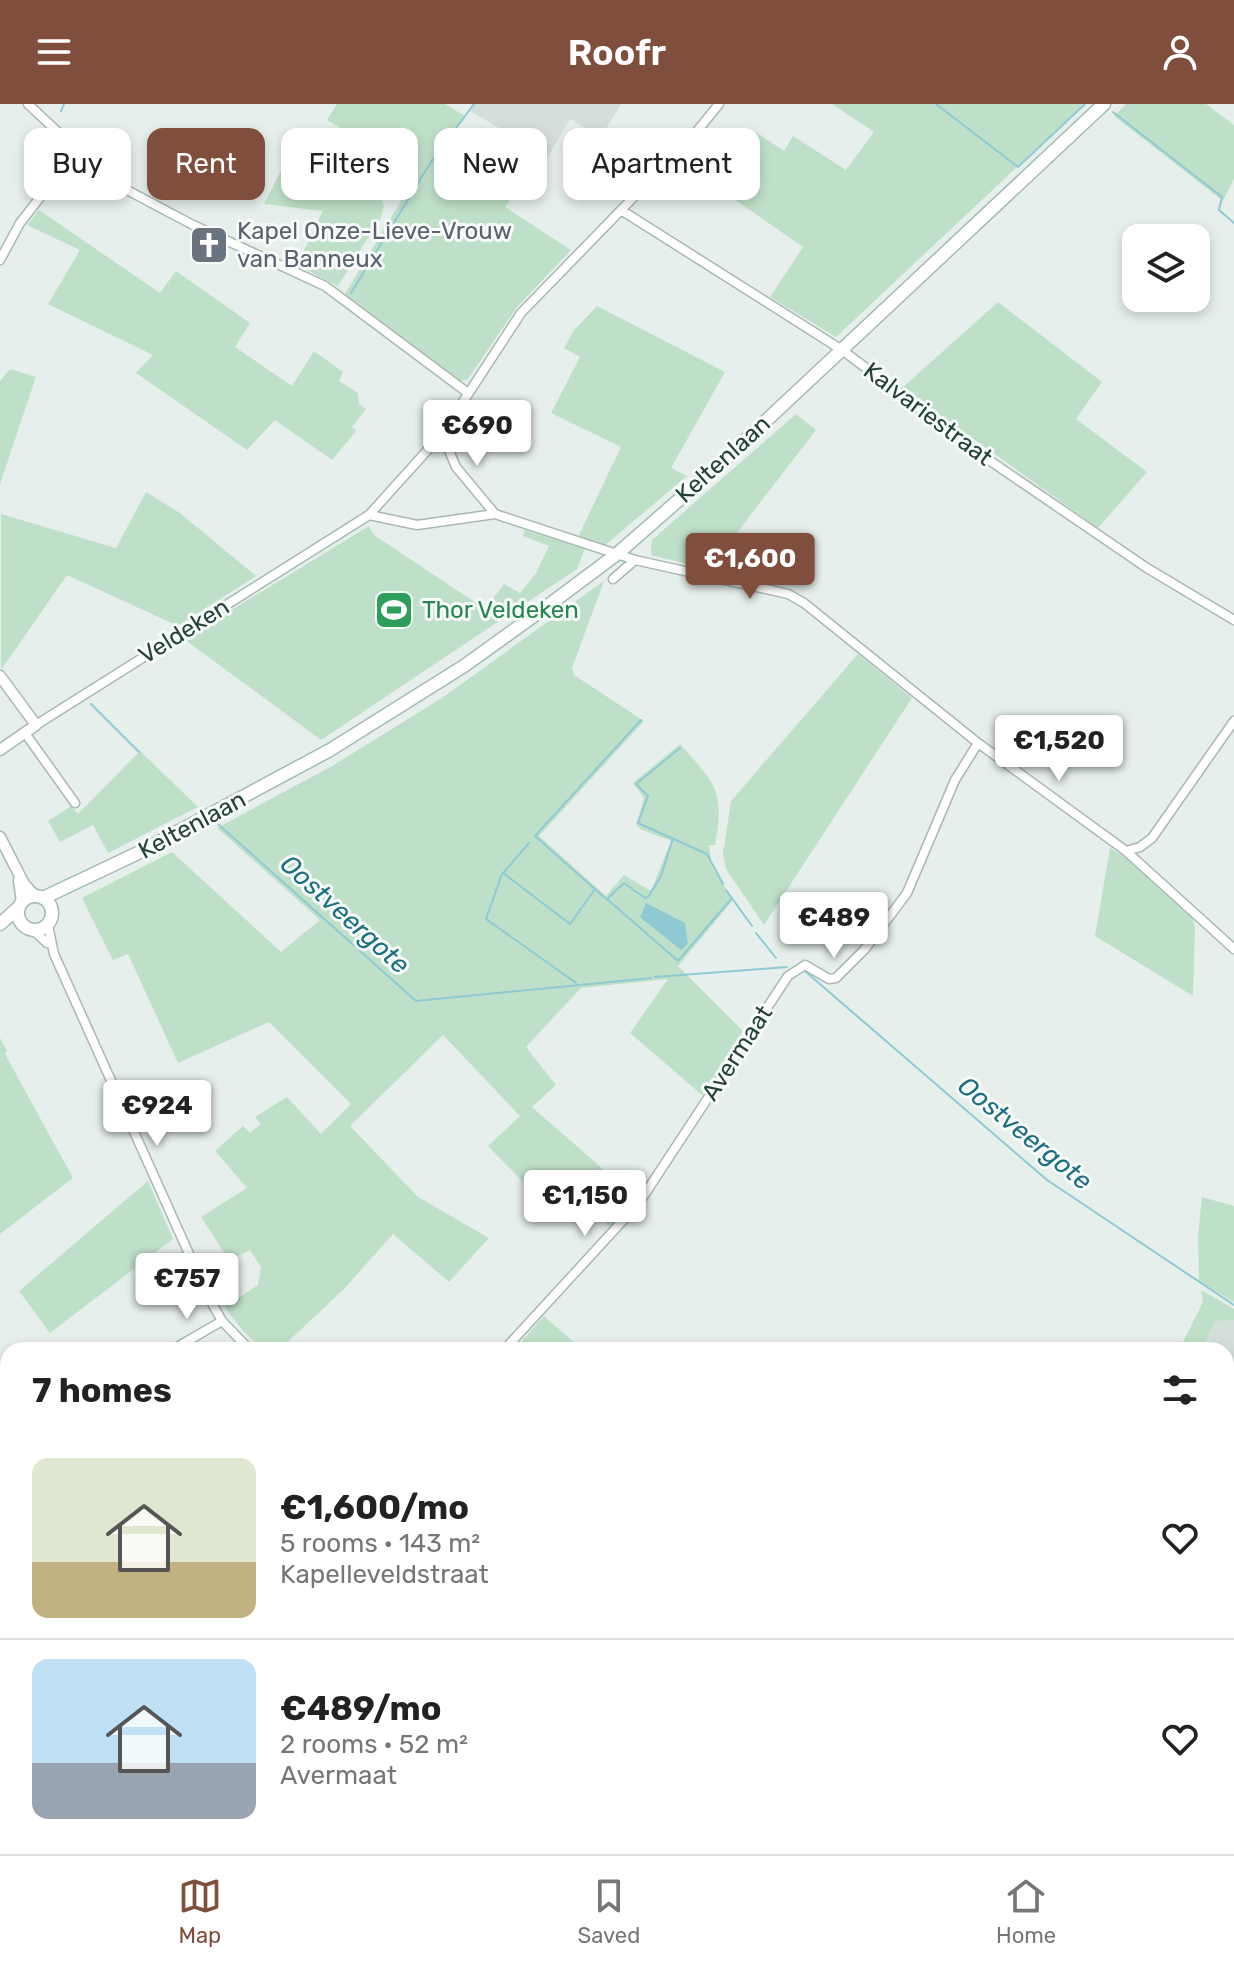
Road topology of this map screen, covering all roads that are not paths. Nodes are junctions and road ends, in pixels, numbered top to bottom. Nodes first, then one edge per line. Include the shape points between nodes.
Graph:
1 (28, 104) edge
2 (719, 104) edge
3 (1104, 104) edge
4 (54, 128) edge
5 (131, 194) edge
6 (38, 200) edge
7 (621, 210) junction
8 (0, 260) edge
9 (842, 350) junction
10 (468, 393) junction
11 (442, 434) junction
12 (495, 514) junction
13 (369, 515) junction
14 (617, 554) junction
15 (635, 560) junction
16 (613, 579) dead end
17 (1234, 620) edge
18 (0, 676) edge
19 (1234, 721) edge
20 (36, 725) junction
21 (25, 733) junction
22 (978, 743) junction
23 (0, 750) edge
24 (75, 803) dead end
25 (0, 837) edge
26 (1126, 851) junction
27 (16, 870) junction
28 (92, 877) junction
29 (39, 897) junction
30 (21, 904) junction
31 (53, 912) junction
32 (48, 925) junction
33 (0, 926) edge
34 (28, 928) junction
35 (1234, 949) edge
36 (54, 954) junction
37 (222, 1321) junction
38 (186, 1342) edge
39 (242, 1342) edge
40 (511, 1342) edge

1 - 4 street
2 - 7 street, Veldeken
3 - 9 main road, Keltenlaan
5 - 10 street via 325,286
6 - 8 street
7 - 9 street, Kalvariestraat
7 - 10 street, Veldeken via 521,313
9 - 14 main road, Keltenlaan
9 - 17 street, Kalvariestraat via 986,458 1147,568
10 - 11 street, Veldeken
11 - 12 street via 456,467
11 - 13 street, Veldeken
12 - 13 street via 417,525
12 - 14 street
13 - 20 street, Veldeken
14 - 15 street
14 - 28 main road, Keltenlaan via 406,704 266,786
15 - 16 street
15 - 22 street via 774,590 804,603
18 - 20 street
19 - 26 street via 1152,838
20 - 21 street, Veldeken
21 - 23 street, Veldeken
21 - 24 street
22 - 26 street
22 - 40 street, Avermaat via 964,762 907,893 865,949 836,978 805,965 788,976 639,1203
25 - 27 street
26 - 35 street
27 - 29 street
27 - 30 street
28 - 29 main road, Keltenlaan
28 - 31 main road, Keltenlaan
29 - 30 main road, Keltenlaan
29 - 31 main road
30 - 33 main road, Keltenlaan
30 - 34 main road
31 - 32 main road, Keltenlaan
32 - 34 main road, Keltenlaan
32 - 36 street
33 - 34 main road, Keltenlaan
34 - 36 street via 44,938
36 - 37 street via 174,1228
37 - 38 street
37 - 39 street

